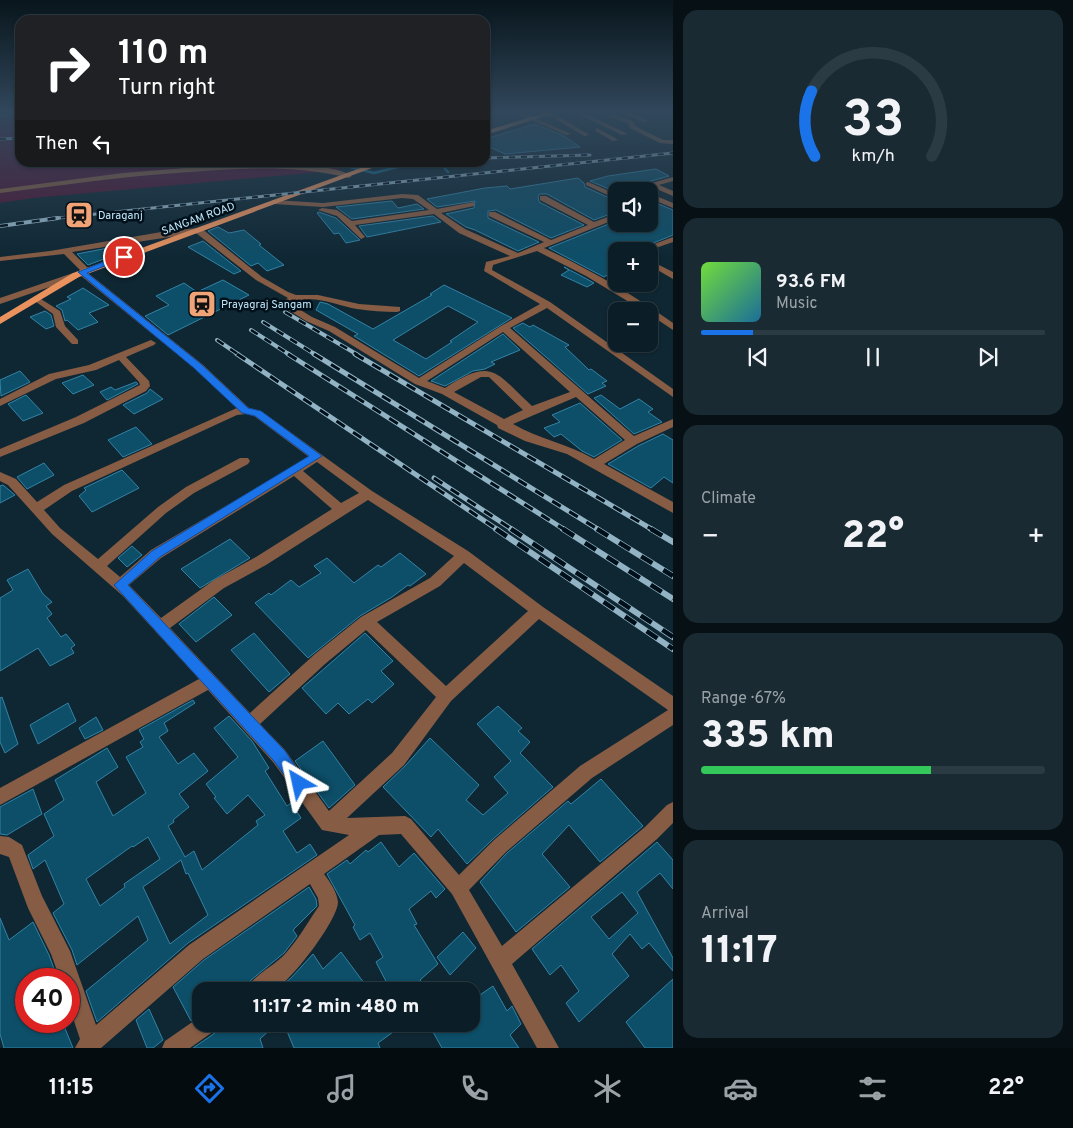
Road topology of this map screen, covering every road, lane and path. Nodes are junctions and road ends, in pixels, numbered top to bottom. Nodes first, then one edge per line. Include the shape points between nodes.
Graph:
1 (229, 167) edge
2 (309, 167) edge
3 (371, 167) edge
4 (352, 175) junction
5 (673, 179) edge
6 (658, 183) edge
7 (588, 184) dead end
8 (658, 188) edge
9 (0, 191) edge
10 (608, 193) edge
11 (673, 194) edge
12 (543, 198) dead end
13 (658, 199) edge
14 (274, 202) junction
15 (471, 204) dead end
16 (302, 205) junction
17 (673, 206) edge
18 (658, 208) edge
19 (434, 212) junction
20 (673, 213) edge
21 (492, 214) dead end
22 (608, 219) edge
23 (349, 224) junction
24 (594, 225) junction
25 (198, 230) junction
26 (361, 237) dead end
27 (671, 241) edge
28 (550, 242) junction
29 (658, 245) edge
30 (536, 248) junction
31 (66, 251) junction
32 (518, 256) junction
33 (0, 259) edge
34 (658, 267) edge
35 (81, 273) junction
36 (673, 276) edge
37 (295, 298) junction
38 (36, 299) junction
39 (0, 301) edge
40 (547, 304) junction
41 (397, 309) dead end
42 (673, 316) edge
43 (662, 319) junction
44 (0, 321) edge
45 (673, 327) edge
46 (504, 328) junction
47 (75, 342) dead end
48 (151, 343) dead end
49 (120, 356) junction
50 (419, 382) junction
51 (446, 392) junction
52 (576, 393) junction
53 (673, 394) edge
54 (0, 403) edge
55 (530, 410) junction
56 (246, 411) junction
57 (673, 423) edge
58 (502, 425) junction
59 (633, 441) junction
60 (0, 454) edge
61 (317, 456) junction
62 (244, 461) dead end
63 (595, 464) junction
64 (294, 470) junction
65 (1, 477) edge
66 (368, 494) junction
67 (673, 508) edge
68 (36, 509) junction
69 (341, 510) junction
70 (463, 555) junction
71 (98, 566) junction
72 (120, 585) junction
73 (538, 611) junction
74 (366, 621) junction
75 (160, 627) junction
76 (210, 681) junction
77 (446, 696) junction
78 (673, 705) edge
79 (673, 716) edge
80 (250, 723) junction
81 (0, 796) edge
82 (673, 811) edge
83 (328, 824) junction
84 (375, 828) junction
85 (0, 844) edge
86 (312, 872) junction
87 (458, 888) junction
88 (500, 961) junction
89 (267, 982) edge
90 (195, 1032) edge
91 (88, 1045) edge
92 (172, 1048) edge
93 (549, 1048) edge

1 - 9 street via 104,177
2 - 4 street
3 - 4 main road, SANGAM ROAD
4 - 14 main road, SANGAM ROAD
5 - 6 street
7 - 10 street
8 - 11 street
12 - 24 street
13 - 17 street
14 - 16 street
14 - 25 main road, SANGAM ROAD
15 - 19 street
16 - 19 street via 411,196
16 - 23 street via 335,211
18 - 20 street
19 - 23 street
19 - 32 street via 462,230
21 - 28 street
22 - 24 street
23 - 26 street
24 - 28 street
25 - 31 street via 168,232
25 - 35 main road, SANGAM ROAD
25 - 37 street via 268,285
27 - 29 street
28 - 30 street
30 - 32 street
30 - 43 street via 577,266
31 - 33 street
31 - 35 street
32 - 40 street via 488,264 488,271
34 - 36 street
35 - 38 main road, SANGAM ROAD
35 - 39 street
35 - 56 street via 198,366
37 - 41 street via 319,297 335,303 380,310
37 - 50 street via 285,304
38 - 44 main road, SANGAM ROAD
38 - 47 street via 57,313 61,327
40 - 46 street
40 - 53 street
42 - 43 street
43 - 45 street
46 - 50 street
46 - 52 street
48 - 49 street
49 - 54 street via 81,371 53,376
49 - 60 street via 144,381 142,390
50 - 51 street
51 - 55 street via 477,374 488,373
51 - 58 street
52 - 55 street
52 - 59 street
55 - 58 street
56 - 61 street via 257,413
56 - 68 street via 235,412 68,488
57 - 59 street
58 - 63 street via 529,438 571,451
59 - 63 street
61 - 64 street
61 - 66 street
62 - 71 street via 190,490 162,510
63 - 67 street
64 - 69 street
64 - 72 street via 156,554
65 - 68 street via 12,482
66 - 69 street
66 - 70 street
68 - 71 street via 56,531
69 - 75 street via 220,584
70 - 73 street
70 - 74 street via 435,582
71 - 72 street
72 - 75 street
73 - 77 street
73 - 78 street
74 - 77 street
74 - 80 street
75 - 76 street
76 - 80 street
76 - 81 street
77 - 83 street via 398,759
79 - 87 street via 586,772 500,846
80 - 83 street via 280,756
82 - 88 street via 651,834
83 - 84 street
84 - 86 street
84 - 87 street via 405,825
85 - 91 street via 16,851 60,951
86 - 89 street via 326,893 328,909 306,946
86 - 91 street via 196,952
87 - 88 street
88 - 93 street
90 - 92 street

